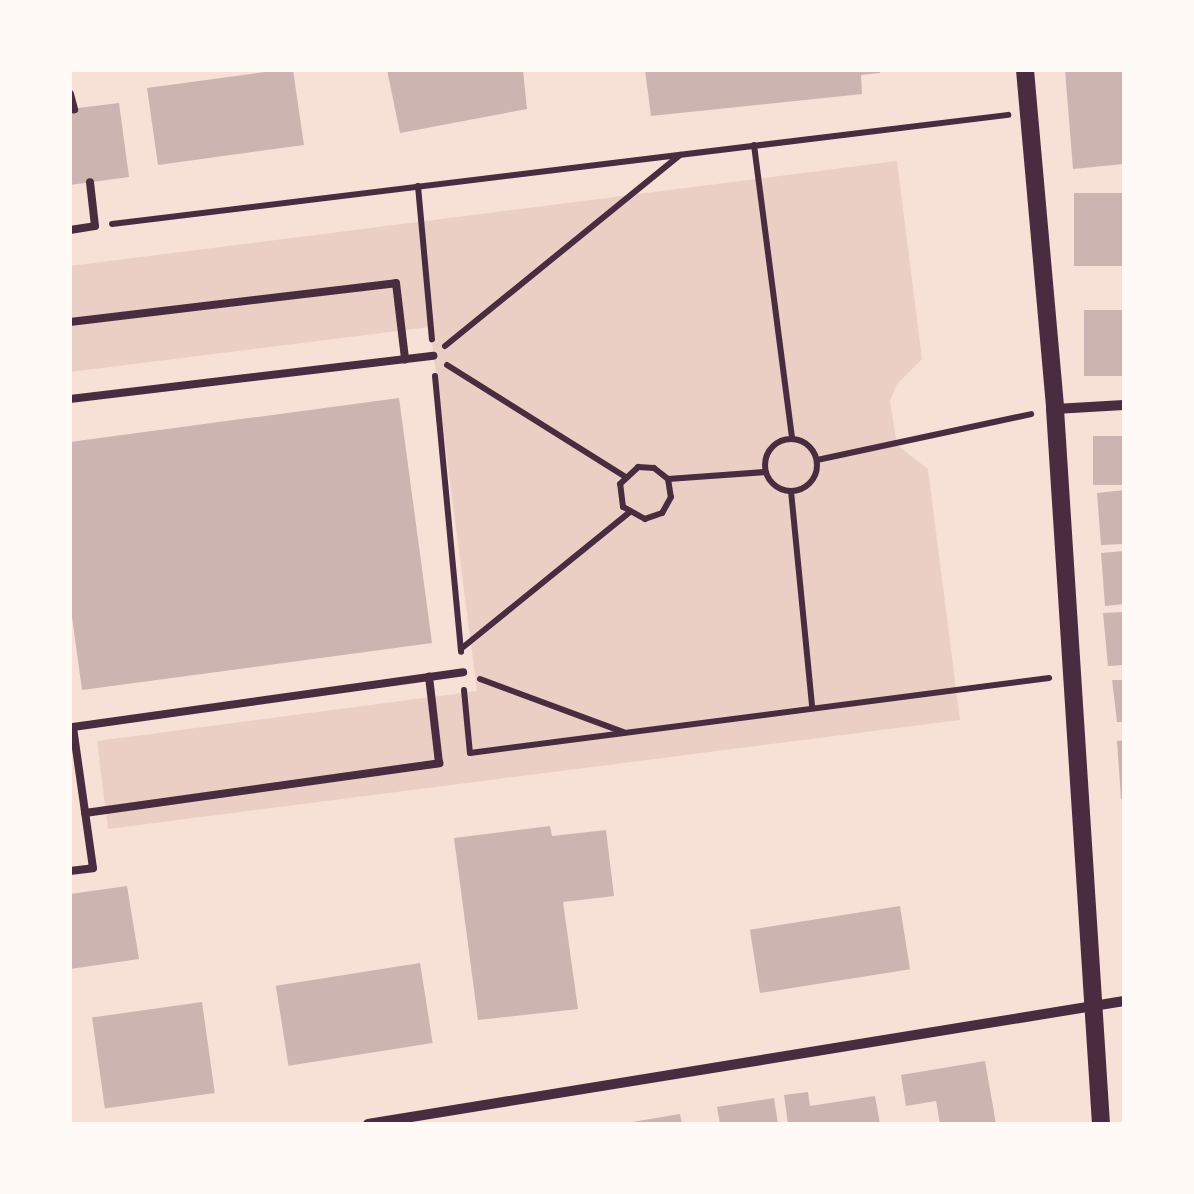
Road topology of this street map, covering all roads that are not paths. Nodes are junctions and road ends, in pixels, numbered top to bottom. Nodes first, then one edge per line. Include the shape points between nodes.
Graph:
1 (1025, 70) edge
2 (70, 94) edge
3 (74, 109) dead end
4 (90, 182) dead end
5 (70, 230) edge
6 (70, 322) edge
7 (433, 356) road end
8 (405, 360) junction
9 (70, 399) edge
10 (1124, 405) edge
11 (1055, 409) junction
12 (463, 672) road end
13 (429, 677) junction
14 (85, 813) junction
15 (70, 872) edge
16 (1124, 1001) edge
17 (1094, 1004) junction
18 (368, 1124) edge
19 (1101, 1124) edge

1 - 11 street
2 - 3 lane
4 - 5 lane via 95,226
6 - 8 lane via 396,283
7 - 8 lane
8 - 9 lane
10 - 11 street
11 - 17 street
12 - 13 lane
13 - 14 lane via 439,763
13 - 14 lane via 73,728
14 - 15 lane via 93,868
16 - 17 street
17 - 18 street
17 - 19 street

